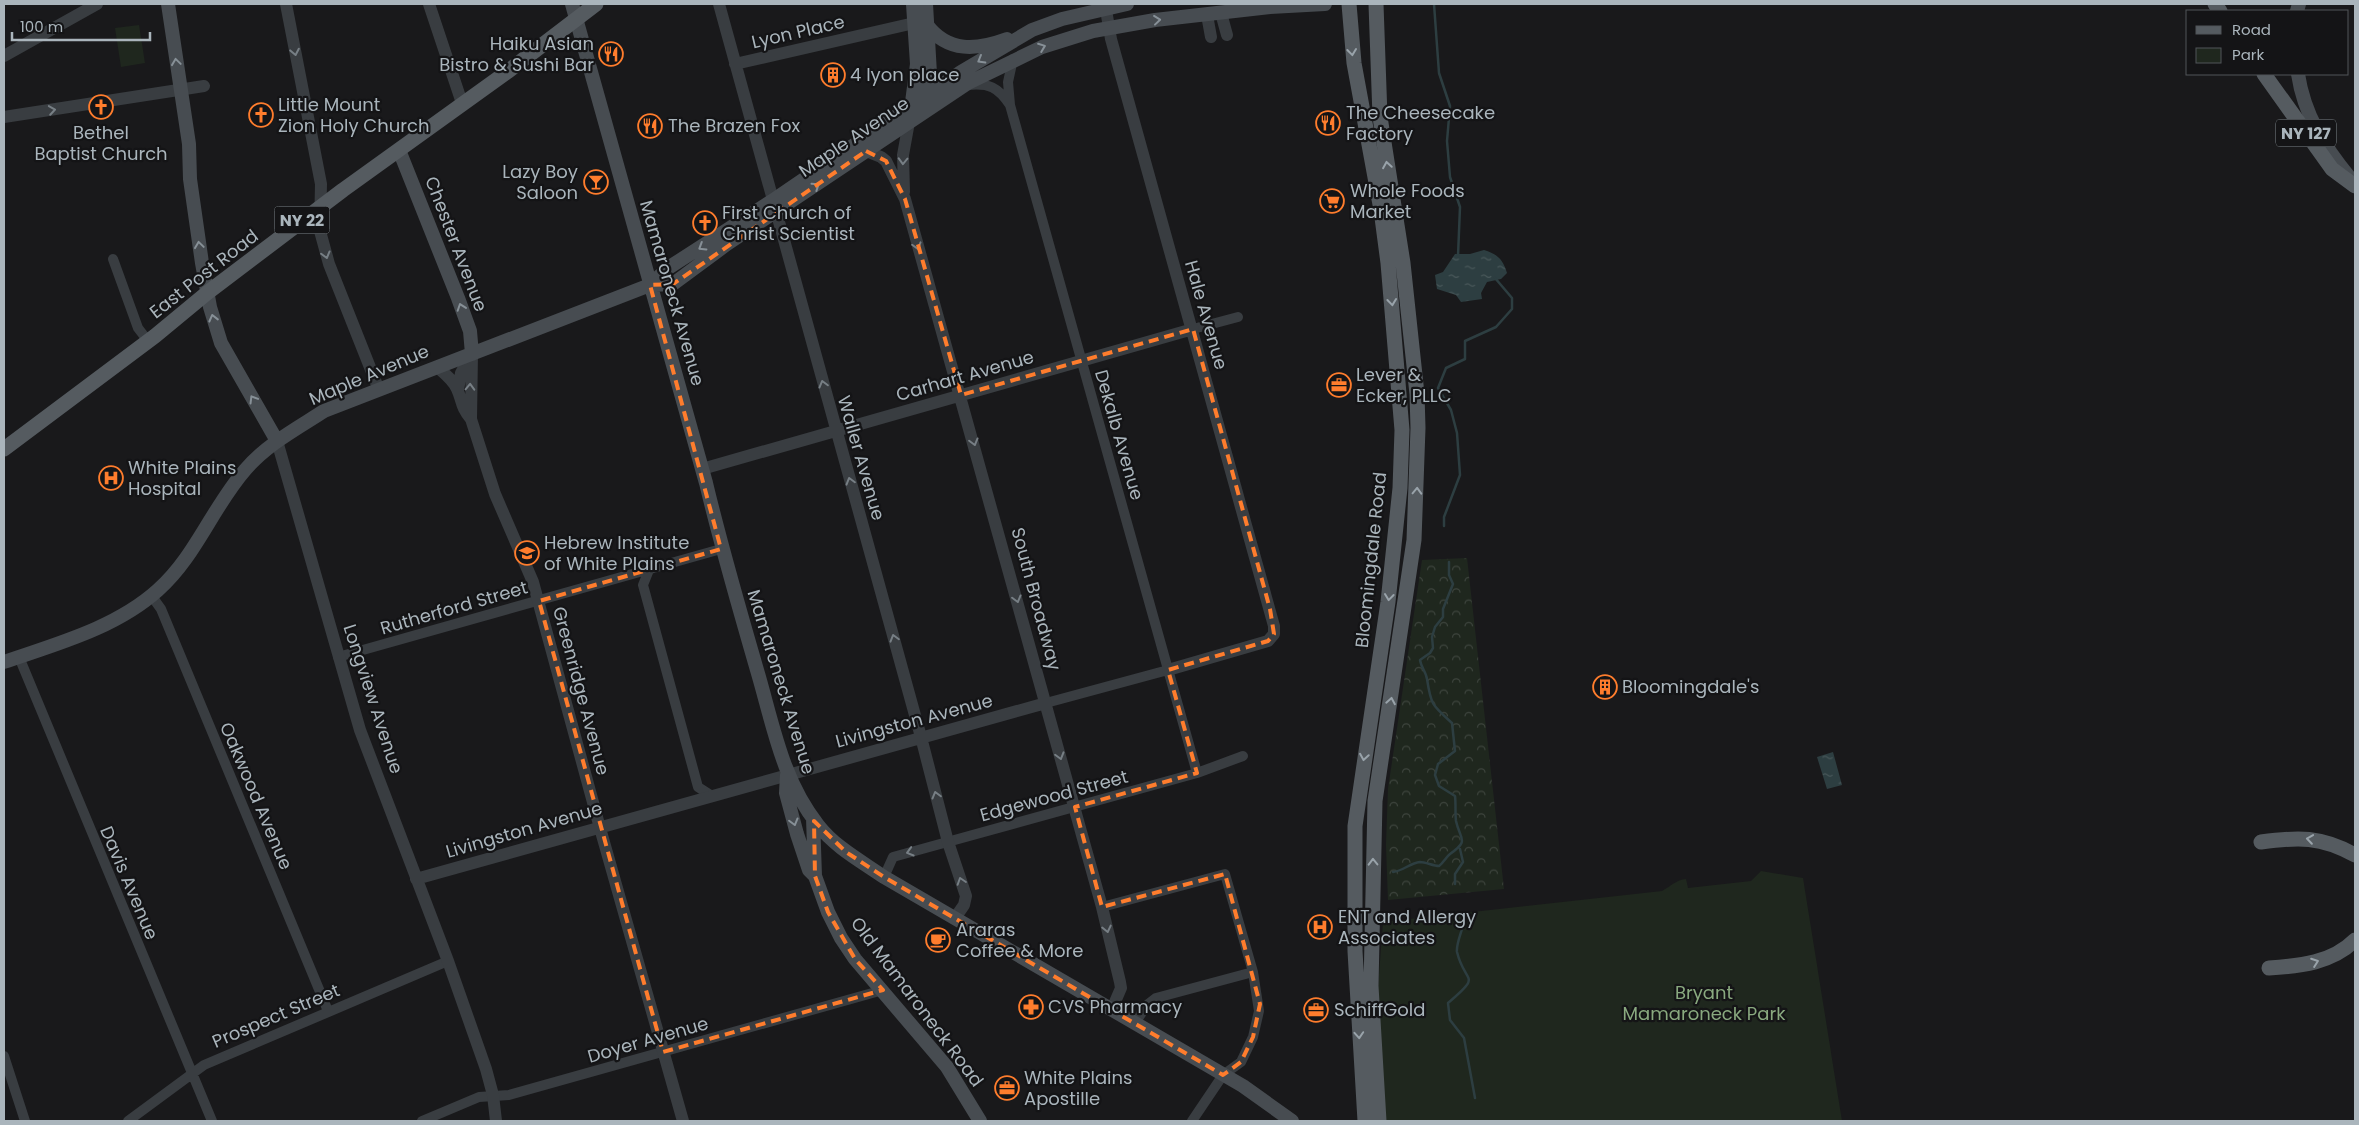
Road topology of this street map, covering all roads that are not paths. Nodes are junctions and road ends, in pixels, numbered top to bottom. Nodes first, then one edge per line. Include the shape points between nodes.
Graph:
1 (97, 4) edge
2 (168, 4) edge
3 (286, 4) edge
4 (429, 4) edge
5 (572, 4) edge
6 (596, 4) edge
7 (719, 4) edge
8 (913, 4) edge
9 (926, 4) edge
10 (1127, 4) edge
11 (1325, 4) edge
12 (1349, 4) edge
13 (1376, 4) edge
14 (1105, 6) edge
15 (1218, 8) edge
16 (1207, 10) edge
17 (576, 19) junction
18 (923, 23) junction
19 (1109, 28) junction
20 (1032, 30) junction
21 (1227, 35) dead end
22 (1211, 37) dead end
23 (4, 56) edge
24 (1013, 59) junction
25 (735, 64) junction
26 (2265, 75) edge
27 (2298, 75) edge
28 (204, 86) dead end
29 (964, 86) junction
30 (180, 90) junction
31 (925, 96) junction
32 (462, 103) junction
33 (912, 105) junction
34 (1010, 106) junction
35 (4, 116) edge
36 (909, 122) junction
37 (399, 150) junction
38 (866, 151) junction
39 (2355, 185) edge
40 (905, 199) junction
41 (320, 207) junction
42 (774, 207) junction
43 (114, 259) dead end
44 (650, 285) junction
45 (207, 293) junction
46 (1238, 317) dead end
47 (1193, 329) junction
48 (148, 341) junction
49 (472, 354) junction
50 (1082, 362) junction
51 (437, 367) junction
52 (379, 390) junction
53 (458, 390) junction
54 (961, 396) junction
55 (471, 419) junction
56 (836, 431) junction
57 (277, 441) junction
58 (4, 447) edge
59 (702, 469) junction
60 (721, 549) junction
61 (649, 570) junction
62 (151, 595) junction
63 (539, 601) junction
64 (1274, 634) joint
65 (19, 657) junction
66 (338, 657) junction
67 (4, 662) edge
68 (1168, 670) junction
69 (1046, 703) junction
70 (921, 737) junction
71 (1244, 756) dead end
72 (1197, 773) junction
73 (787, 775) junction
74 (712, 796) junction
75 (1075, 807) junction
76 (813, 818) junction
77 (600, 828) junction
78 (948, 842) junction
79 (2261, 842) dead end
80 (2355, 855) edge
81 (815, 876) junction
82 (884, 876) junction
83 (416, 879) junction
84 (1102, 907) junction
85 (955, 918) junction
86 (2355, 940) edge
87 (448, 961) junction
88 (2269, 968) dead end
89 (1253, 972) junction
90 (883, 990) junction
91 (1112, 1009) junction
92 (328, 1011) junction
93 (1135, 1023) junction
94 (664, 1052) junction
95 (4, 1056) edge
96 (192, 1074) junction
97 (1223, 1075) junction
98 (493, 1095) junction
99 (25, 1121) edge
100 (128, 1121) edge
101 (212, 1121) edge
102 (422, 1121) edge
103 (496, 1121) edge
104 (683, 1121) edge
105 (980, 1121) edge
106 (1192, 1121) edge
107 (1292, 1121) edge
108 (1365, 1121) edge
109 (1380, 1121) edge

1 - 23 street
30 -> 2 main road, Longview Avenue
3 -> 41 street via 321,184
4 - 32 street
5 - 17 main road, Mamaroneck Avenue
6 - 17 main road, East Post Road / NY 22
7 - 25 street, Waller Avenue
8 - 18 main road, South Broadway
9 - 18 main road, South Broadway
10 - 14 main road, Maple Avenue
11 - 15 main road, Maple Avenue
12 -> 108 main road, Bloomingdale Road via 1354,63 1388,263 1402,430 1400,488 1388,602 1360,781 1354,842 1355,951
109 -> 13 main road via 1371,986 1373,833 1415,530 1418,428 1404,270 1380,117
14 - 19 street, Hale Avenue
14 - 20 main road, Maple Avenue
15 - 16 main road, Maple Avenue
15 - 21 street
19 -> 16 main road, Maple Avenue
16 - 22 street
17 - 32 main road, East Post Road / NY 22
17 - 44 main road, Mamaroneck Avenue
18 - 20 main road via 938,39 956,46 984,45
18 - 25 street, Lyon Place
18 - 31 main road, South Broadway via 930,74
18 - 33 main road, South Broadway
24 -> 19 main road, Maple Avenue via 1050,44
19 - 47 street, Hale Avenue
20 -> 31 main road, Maple Avenue
24 - 29 main road, Maple Avenue
24 - 34 street, Dekalb Avenue via 1008,82
25 - 42 street, Waller Avenue
26 - 39 main road, NY 127 via 2332,169
27 - 39 main road, NY 127 via 2314,127
28 - 30 street
29 - 34 street, Dekalb Avenue via 983,84 994,87
29 - 36 main road, Maple Avenue
35 -> 30 street
45 -> 30 main road, Longview Avenue
31 - 33 main road, Maple Avenue
31 - 36 main road, South Broadway
32 - 37 main road, East Post Road / NY 22
33 - 36 main road, South Broadway
33 - 42 main road, Maple Avenue
34 - 50 street, Dekalb Avenue
36 - 38 main road, Maple Avenue
36 -> 40 street, South Broadway via 902,155
37 - 41 main road, East Post Road / NY 22
49 -> 37 main road, Chester Avenue via 470,331
38 - 40 street, South Broadway via 886,162
42 -> 38 main road, Maple Avenue
40 -> 54 street, South Broadway
41 - 45 main road, East Post Road / NY 22
41 -> 52 street via 320,232 329,264
42 - 44 main road, Maple Avenue via 673,284
56 -> 42 street, Waller Avenue
43 - 48 street via 138,328
44 - 49 main road, Maple Avenue
44 - 59 main road, Mamaroneck Avenue
45 - 48 main road, East Post Road / NY 22
57 -> 45 main road, Longview Avenue via 221,343
46 - 47 street, Carhart Avenue
47 - 50 street, Carhart Avenue
47 - 64 street, Hale Avenue via 1270,609
48 - 58 main road, East Post Road / NY 22
49 - 51 main road, Maple Avenue
49 - 53 street via 461,373
55 -> 49 street, Greenridge Avenue
50 - 54 street, Carhart Avenue
50 - 68 street, Dekalb Avenue
51 - 52 main road, Maple Avenue
51 - 53 street, Greenridge Avenue
52 - 57 main road, Maple Avenue via 324,411
53 - 55 street, Greenridge Avenue via 462,408
54 - 56 street, Carhart Avenue
54 -> 69 street, South Broadway
55 - 63 street, Greenridge Avenue via 492,486 521,550
56 - 59 street, Carhart Avenue
70 -> 56 street, Waller Avenue
57 - 62 main road, Maple Avenue via 244,471 194,548
57 - 66 street, Longview Avenue
59 - 60 main road, Mamaroneck Avenue
60 - 61 street, Rutherford Street
60 - 73 main road, Mamaroneck Avenue
61 - 63 street, Rutherford Street
61 - 74 street via 643,585 698,787
62 - 65 main road, Maple Avenue via 101,626
62 - 92 street, Oakwood Avenue via 160,609
63 - 66 street, Rutherford Street
63 - 77 street, Greenridge Avenue
64 - 68 street, Livingston Avenue via 1268,641
65 - 67 main road, Maple Avenue
65 - 96 street, Davis Avenue
66 - 83 street, Longview Avenue via 360,730
68 - 69 street, Livingston Avenue
68 - 72 street, Dekalb Avenue
69 - 70 street, Livingston Avenue
69 -> 75 street, South Broadway
70 - 73 street, Livingston Avenue
78 -> 70 street, Waller Avenue
71 - 72 street, Edgewood Street
72 - 75 street, Edgewood Street
73 - 74 street, Livingston Avenue
73 - 76 main road, Mamaroneck Avenue
73 -> 81 main road, Old Mamaroneck Road via 786,793 797,834 809,870
74 - 77 street, Livingston Avenue
75 - 78 street, Edgewood Street
75 - 84 street, South Broadway
76 - 81 main road, Old Mamaroneck Road
76 - 82 main road, Mamaroneck Avenue via 839,846
77 - 83 street, Livingston Avenue
77 - 94 street, Greenridge Avenue
78 -> 82 street, Edgewood Street via 893,857
85 -> 78 street, Waller Avenue via 966,896
80 -> 79 main road via 2338,845 2305,838
81 - 90 main road, Old Mamaroneck Road via 841,938
82 - 85 main road, Mamaroneck Avenue
83 - 87 street, Longview Avenue
84 - 89 street via 1224,874
84 -> 91 street, South Broadway via 1121,988
85 - 91 main road, Mamaroneck Avenue
88 -> 86 main road via 2304,966 2346,949
87 - 92 street, Prospect Street
87 - 98 street, Longview Avenue
89 - 93 street via 1156,998
89 - 97 street via 1260,1004 1255,1031 1241,1062
90 - 94 street, Doyer Avenue
90 - 105 main road, Old Mamaroneck Road via 947,1068
91 - 93 main road, Mamaroneck Avenue
92 - 96 street, Prospect Street via 204,1065
93 - 97 main road, Mamaroneck Avenue
94 - 98 street, Doyer Avenue via 509,1095
94 - 104 street, Greenridge Avenue
95 - 99 street
96 - 100 street, Prospect Street
96 - 101 street, Davis Avenue
97 - 106 street
97 - 107 main road, Mamaroneck Avenue
98 - 102 street, Doyer Avenue via 479,1096
98 - 103 street, Longview Avenue

